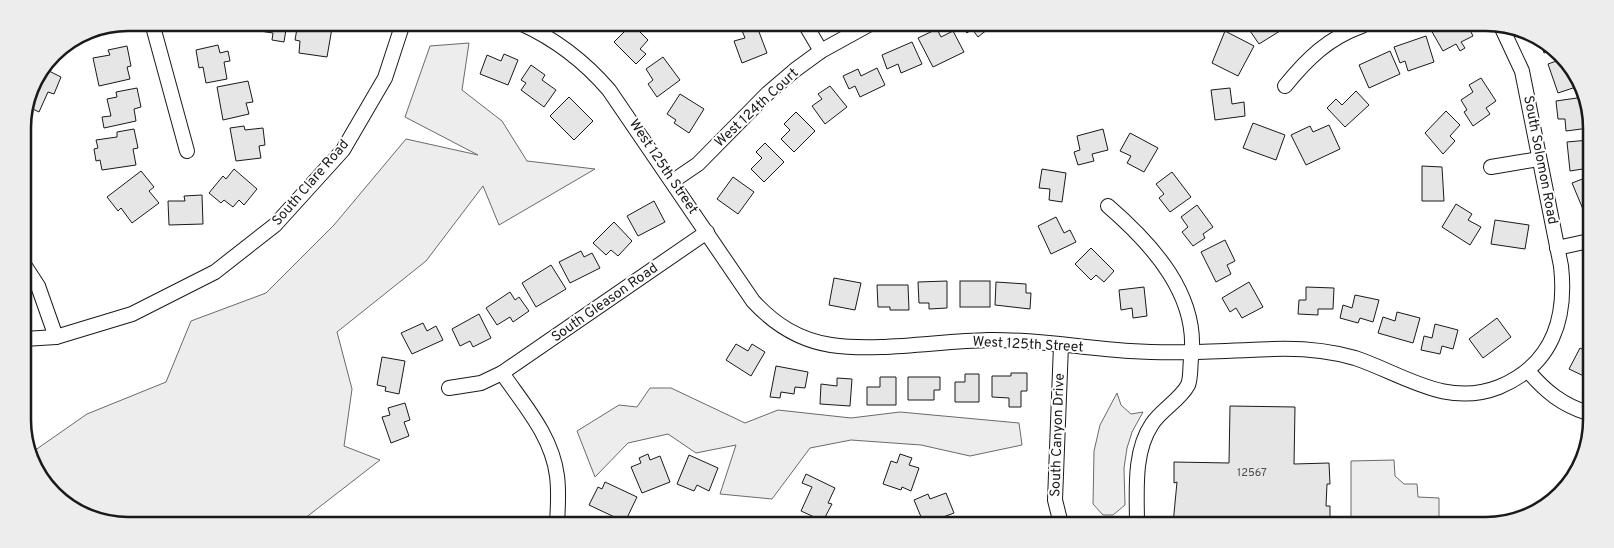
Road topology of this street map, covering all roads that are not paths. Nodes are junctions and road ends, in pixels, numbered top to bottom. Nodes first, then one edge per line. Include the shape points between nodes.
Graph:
1 (155, 31) edge
2 (400, 31) edge
3 (537, 31) edge
4 (809, 31) edge
5 (857, 31) edge
6 (1352, 31) edge
7 (1504, 34) edge
8 (821, 51) junction
9 (1285, 86) dead end
10 (187, 152) dead end
11 (1539, 158) junction
12 (1491, 168) dead end
13 (673, 181) junction
14 (1108, 206) dead end
15 (707, 232) junction
16 (1583, 242) edge
17 (1557, 248) junction
18 (31, 274) edge
19 (1563, 299) joint
20 (56, 337) junction
21 (31, 339) edge
22 (1061, 345) junction
23 (1192, 352) junction
24 (1528, 371) junction
25 (502, 373) junction
26 (449, 388) dead end
27 (1583, 411) edge
28 (557, 517) edge
29 (1059, 517) edge
30 (1137, 517) edge

1 - 10 street
2 - 20 street, South Clare Road via 385,78 344,150 276,225 215,272 132,314
3 - 13 street, West 125th Street via 588,66 625,111
4 - 8 street
5 - 8 street, West 124th Court
6 - 9 street via 1325,44 1306,60
7 - 11 street, South Solomon Road via 1522,71
8 - 13 street, West 124th Court via 768,93 698,164
11 - 12 street
11 - 17 street, South Solomon Road
13 - 15 street, West 125th Street
14 - 23 street via 1132,226 1172,277 1190,315
15 - 22 street, West 125th Street via 753,301 770,319 811,340 854,346 989,340
15 - 25 street, South Gleason Road
16 - 17 street
17 - 19 street, South Solomon Road
18 - 20 street
19 - 24 street, West 125th Street via 1556,330
20 - 21 street, South Clare Road
22 - 23 street, West 125th Street via 1132,352
22 - 29 street, South Canyon Drive via 1055,500
23 - 24 street, West 125th Street via 1318,349 1357,359 1428,389 1446,393 1473,393 1498,387
23 - 30 street via 1188,385 1152,424 1142,445
24 - 27 street via 1549,394
25 - 26 street, South Gleason Road via 481,383
25 - 28 street via 543,433 552,454 557,476

